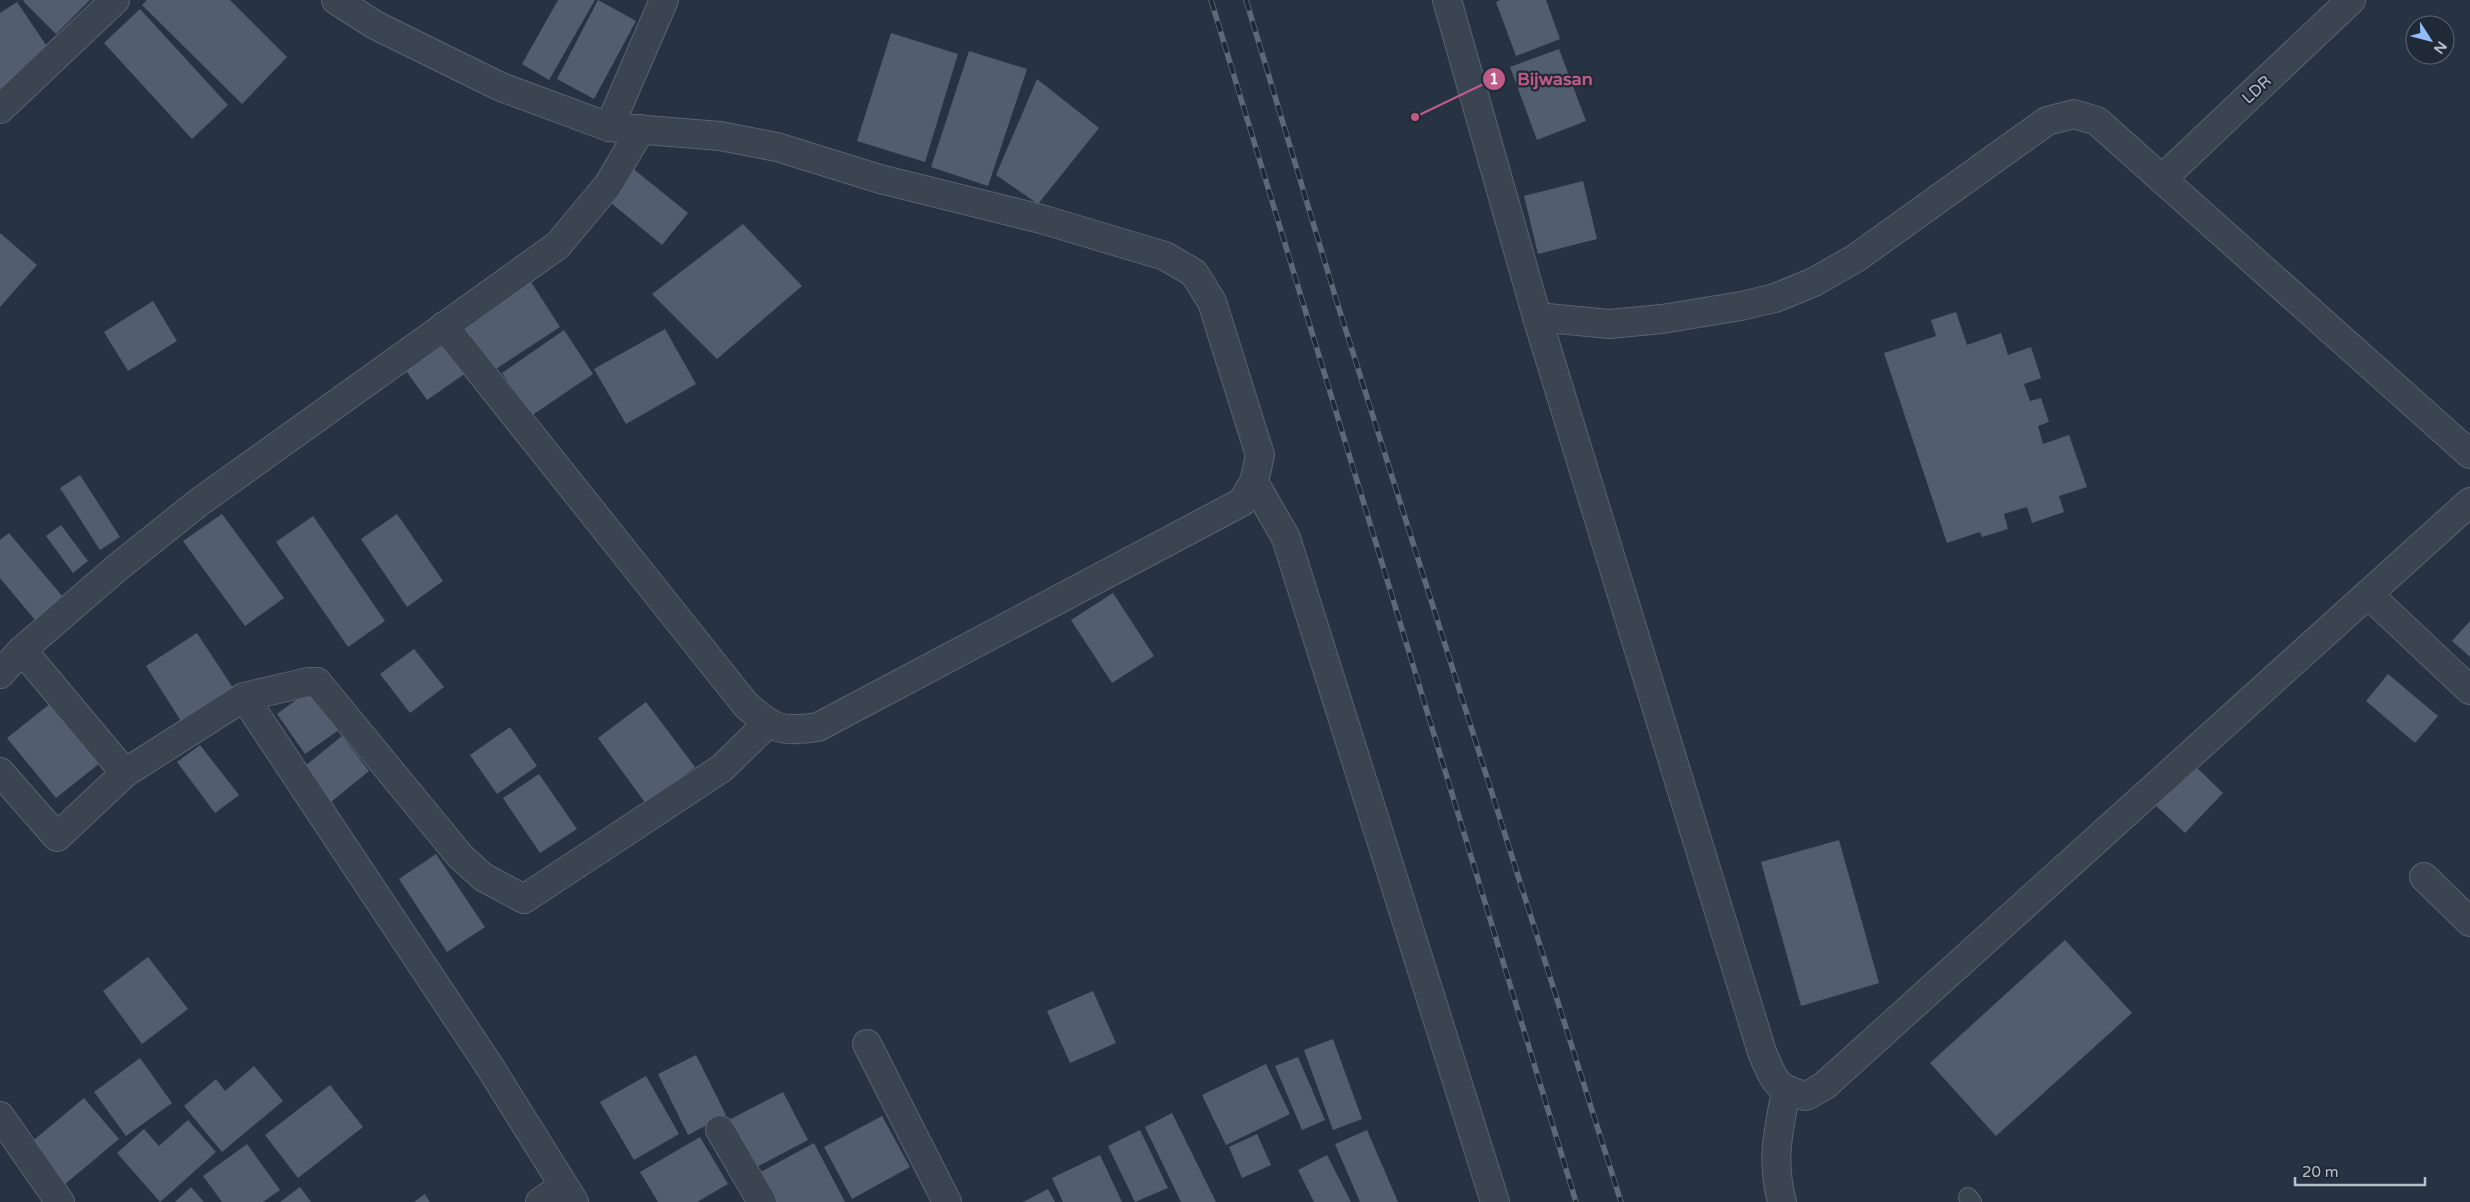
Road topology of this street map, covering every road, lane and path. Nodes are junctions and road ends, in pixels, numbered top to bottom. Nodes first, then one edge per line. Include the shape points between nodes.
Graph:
1 (116, 0) edge
2 (336, 0) edge
3 (664, 0) edge
4 (1447, 0) edge
5 (2351, 0) edge
6 (0, 109) edge
7 (609, 127) junction
8 (641, 129) junction
9 (2162, 179) junction
10 (1538, 316) junction
11 (444, 326) junction
12 (2470, 454) edge
13 (1254, 482) junction
14 (2470, 502) edge
15 (2368, 594) junction
16 (22, 650) junction
17 (0, 674) edge
18 (2470, 690) edge
19 (244, 697) junction
20 (767, 724) junction
21 (0, 772) edge
22 (125, 773) junction
23 (2424, 877) dead end
24 (2470, 922) edge
25 (867, 1044) dead end
26 (1786, 1092) junction
27 (0, 1116) edge
28 (720, 1130) dead end
29 (569, 1194) edge
30 (1492, 1201) edge
31 (60, 1202) edge
32 (540, 1202) edge
33 (762, 1202) edge
34 (947, 1202) edge
35 (1782, 1202) edge

1 - 6 street
2 - 7 street via 375,25 502,87
3 - 7 street
4 - 10 street
5 - 9 street, LDR
7 - 8 street
8 - 11 street via 608,185 558,245
8 - 13 street via 720,136 777,146 880,179 1121,242 1172,260 1194,273 1212,302 1260,455
9 - 10 street via 2097,121 2074,114 2047,121 1856,258 1814,282 1775,298 1662,319 1609,324
9 - 12 street
10 - 26 street via 1762,1052 1773,1078
11 - 16 street via 198,503
11 - 20 street via 746,705
13 - 20 street via 1242,502 818,727 790,731
13 - 30 street via 1286,538
14 - 15 street
15 - 18 street
15 - 26 street via 1824,1086 1806,1096
16 - 17 street
16 - 22 street
19 - 20 street via 317,682 460,856 484,877 524,899 722,768
19 - 22 street
19 - 29 street via 488,1064
21 - 22 street via 57,837
23 - 24 street
25 - 34 street
26 - 35 street via 1775,1145 1776,1182
27 - 31 street
28 - 33 street
29 - 32 street

